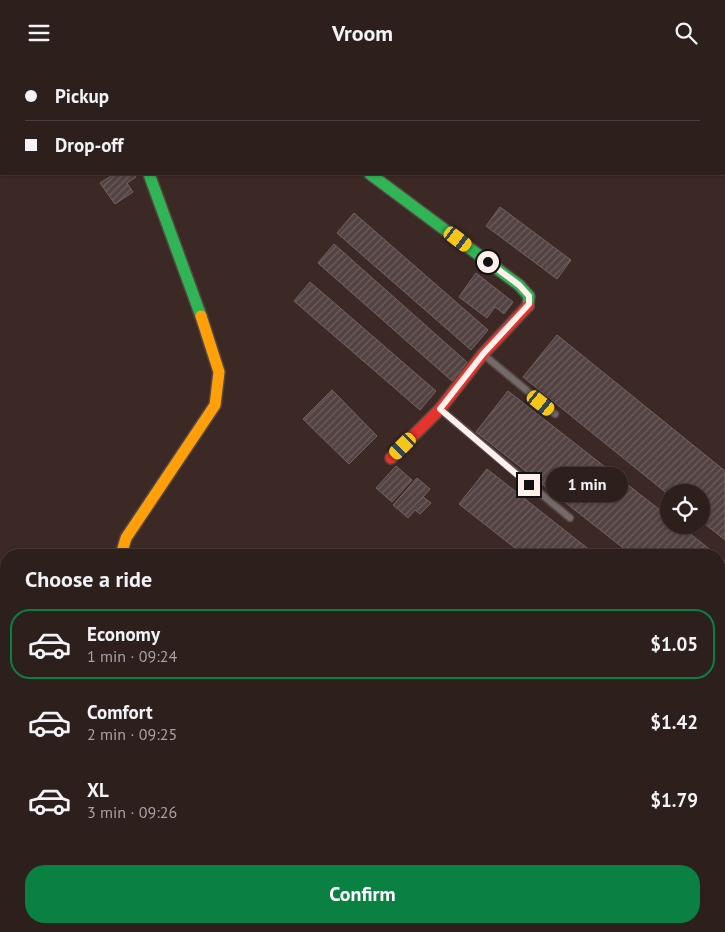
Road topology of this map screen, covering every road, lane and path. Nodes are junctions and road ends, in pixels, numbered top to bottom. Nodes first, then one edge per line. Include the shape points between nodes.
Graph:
1 (149, 175) edge
2 (371, 175) edge
3 (483, 354) junction
4 (440, 409) junction
5 (555, 414) dead end
6 (391, 458) dead end
7 (570, 518) dead end
8 (123, 549) edge

1 - 8 street via 200,311 219,372 219,384 215,405 126,539
2 - 3 street via 519,285 529,296 529,304
3 - 4 street
3 - 5 lane
4 - 6 street
4 - 7 lane

